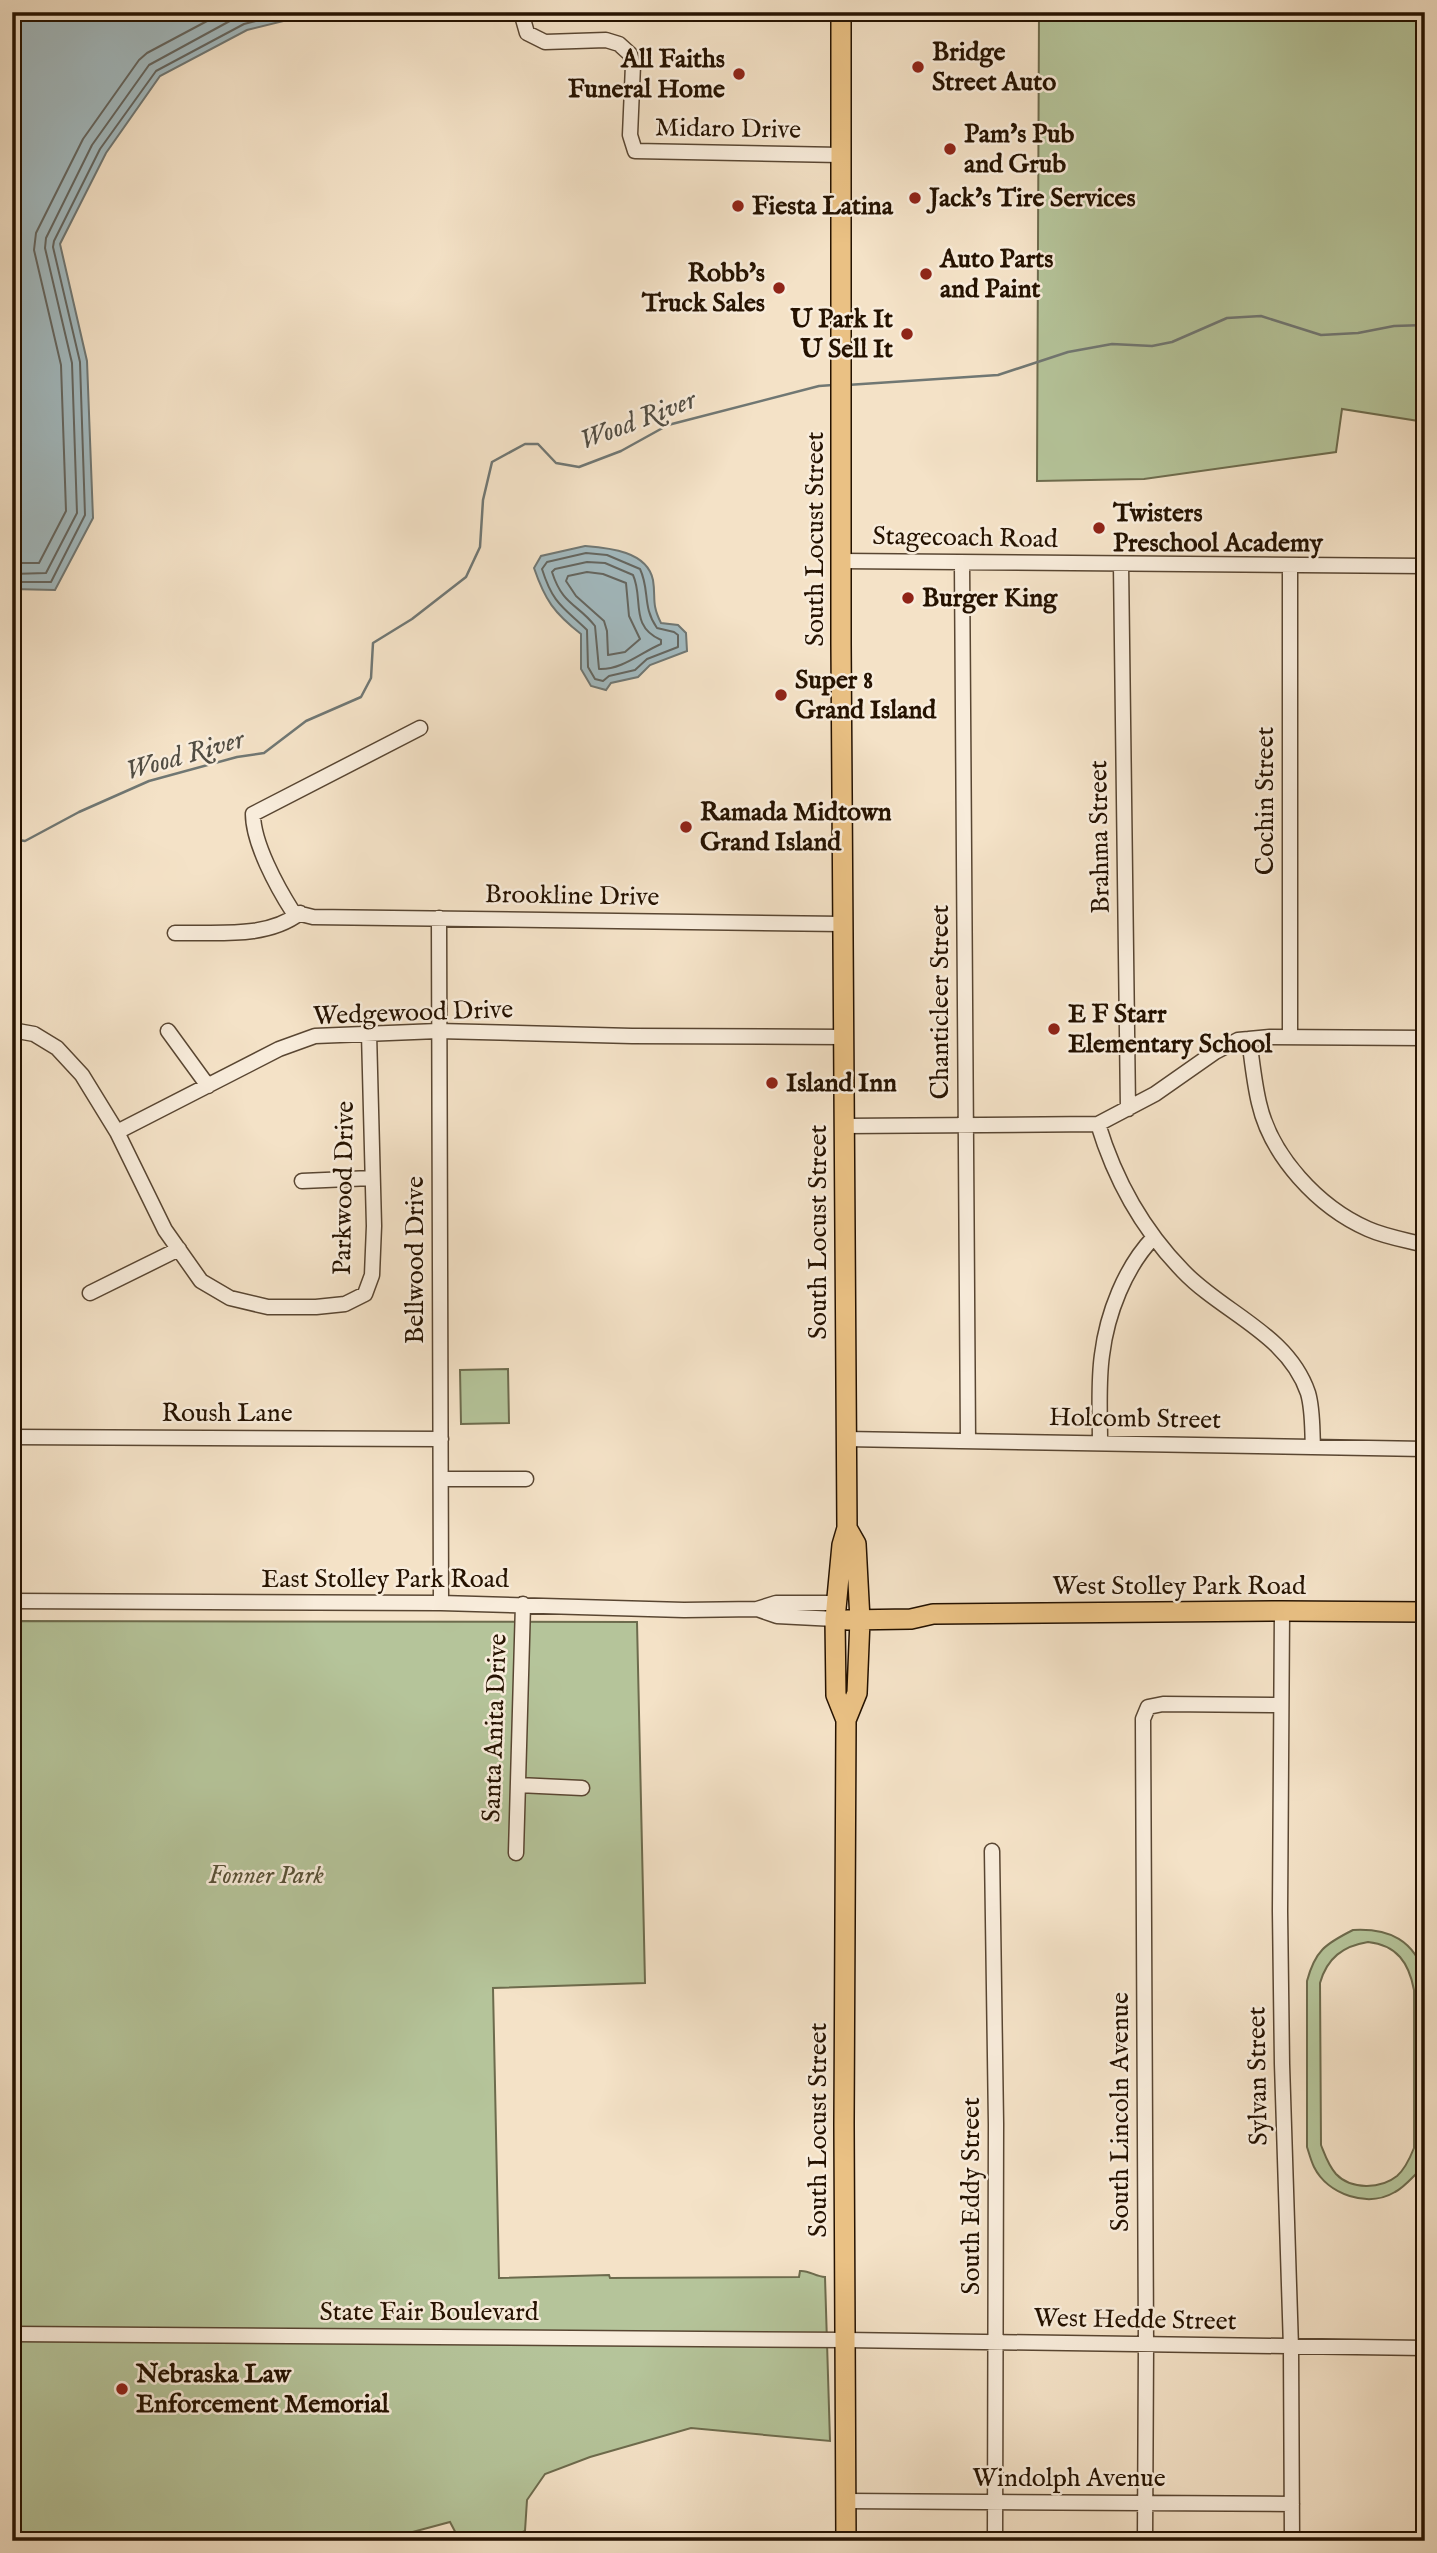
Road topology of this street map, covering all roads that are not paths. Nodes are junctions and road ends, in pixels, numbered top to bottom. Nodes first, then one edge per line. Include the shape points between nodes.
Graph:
1 (521, 12) edge
2 (841, 12) edge
3 (840, 155) junction
4 (841, 561) junction
5 (962, 563) junction
6 (1121, 564) junction
7 (1290, 565) junction
8 (1425, 566) edge
9 (420, 728) dead end
10 (300, 913) junction
11 (439, 918) junction
12 (843, 924) junction
13 (175, 933) dead end
14 (12, 1030) edge
15 (168, 1031) dead end
16 (438, 1031) junction
17 (369, 1033) junction
18 (844, 1037) junction
19 (1290, 1037) junction
20 (1425, 1038) edge
21 (1249, 1039) junction
22 (208, 1086) junction
23 (1128, 1109) junction
24 (1098, 1124) junction
25 (965, 1125) junction
26 (844, 1126) junction
27 (117, 1132) junction
28 (372, 1178) junction
29 (302, 1181) dead end
30 (1154, 1237) junction
31 (1425, 1245) edge
32 (179, 1249) junction
33 (90, 1293) dead end
34 (12, 1437) edge
35 (441, 1439) junction
36 (845, 1439) junction
37 (968, 1441) junction
38 (1100, 1442) junction
39 (1312, 1447) junction
40 (1425, 1449) edge
41 (441, 1479) junction
42 (526, 1479) dead end
43 (847, 1528) junction
44 (12, 1601) edge
45 (441, 1603) junction
46 (523, 1604) junction
47 (836, 1611) junction
48 (1282, 1611) junction
49 (1425, 1612) edge
50 (860, 1614) junction
51 (1280, 1705) junction
52 (846, 1720) junction
53 (518, 1785) junction
54 (582, 1788) dead end
55 (992, 1851) dead end
56 (516, 1853) dead end
57 (12, 2334) edge
58 (845, 2340) junction
59 (995, 2342) junction
60 (1146, 2344) junction
61 (1291, 2348) junction
62 (1425, 2348) edge
63 (846, 2501) junction
64 (995, 2502) junction
65 (1145, 2503) junction
66 (1292, 2504) junction
67 (846, 2541) edge
68 (995, 2541) edge
69 (1145, 2541) edge
70 (1292, 2541) edge

1 - 3 street, Midaro Drive via 527,33 545,42 606,40 630,54 630,135 635,151
2 - 3 main road, South Locust Street
3 - 4 main road, South Locust Street
4 - 5 street, Stagecoach Road
4 - 12 main road, South Locust Street
5 - 6 street, Stagecoach Road
5 - 25 street, Chanticleer Street
6 - 7 street, Stagecoach Road
6 - 23 street, Brahma Street
7 - 8 street, Stagecoach Road
7 - 19 street, Cochin Street
9 - 10 street via 253,814 253,827 280,892 293,912
10 - 11 street, Brookline Drive via 313,917
10 - 13 street via 271,929
11 - 12 street, Brookline Drive
11 - 16 street, Bellwood Drive
12 - 18 main road, South Locust Street
14 - 27 street via 34,1034 57,1048 82,1075
15 - 22 street
16 - 17 street, Wedgewood Drive
16 - 18 street, Wedgewood Drive
16 - 35 street, Bellwood Drive
17 - 22 street, Wedgewood Drive via 315,1036
17 - 28 street, Parkwood Drive
18 - 26 main road, South Locust Street
19 - 20 street
19 - 21 street
21 - 23 street via 1215,1052
21 - 31 street via 1259,1104 1269,1130 1282,1154 1322,1201 1366,1228
22 - 27 street, Wedgewood Drive
23 - 24 street
24 - 25 street
24 - 30 street via 1109,1160
25 - 26 street
25 - 37 street, Chanticleer Street
26 - 36 main road, South Locust Street
27 - 32 street, Parkwood Drive
28 - 29 street
28 - 32 street, Parkwood Drive via 372,1275 365,1294 345,1304 268,1307 230,1298 201,1281
30 - 38 street via 1128,1274 1110,1315 1101,1356
30 - 39 street via 1184,1272 1281,1350 1308,1395
32 - 33 street
34 - 35 street, Roush Lane
35 - 41 street, Bellwood Drive
36 - 37 street, Holcomb Street
36 - 43 main road, South Locust Street
37 - 38 street, Holcomb Street
38 - 39 street, Holcomb Street
39 - 40 street, Holcomb Street
41 - 42 street
41 - 45 street, Bellwood Drive
43 - 47 main road, South Locust Street
43 - 50 main road, South Locust Street via 856,1544
44 - 45 street, East Stolley Park Road
45 - 46 street, East Stolley Park Road
46 - 47 street, East Stolley Park Road via 757,1609 777,1616
46 - 53 street, Santa Anita Drive
47 - 50 main road, West Stolley Park Road
47 - 52 main road, South Locust Street via 836,1695
48 - 49 main road, West Stolley Park Road
48 - 50 main road, West Stolley Park Road via 933,1614 911,1619
48 - 51 street, Sylvan Street
50 - 52 main road, South Locust Street via 857,1693
51 - 60 street, South Lincoln Avenue via 1171,1704 1148,1707 1143,1719
51 - 61 street, Sylvan Street via 1282,2064
52 - 58 main road, South Locust Street
53 - 54 street
53 - 56 street, Santa Anita Drive
55 - 59 street, South Eddy Street
57 - 58 street, State Fair Boulevard
58 - 59 street, West Hedde Street
58 - 63 main road, South Locust Street
59 - 60 street, West Hedde Street
59 - 64 street, South Eddy Street
60 - 61 street, West Hedde Street
60 - 65 street, South Lincoln Avenue
61 - 62 street, West Hedde Street
61 - 66 street, Sylvan Street
63 - 64 street, Windolph Avenue
63 - 67 main road, South Locust Street
64 - 65 street, Windolph Avenue
64 - 68 street, South Eddy Street
65 - 66 street, Windolph Avenue
65 - 69 street, South Lincoln Avenue
66 - 70 street, Sylvan Street

